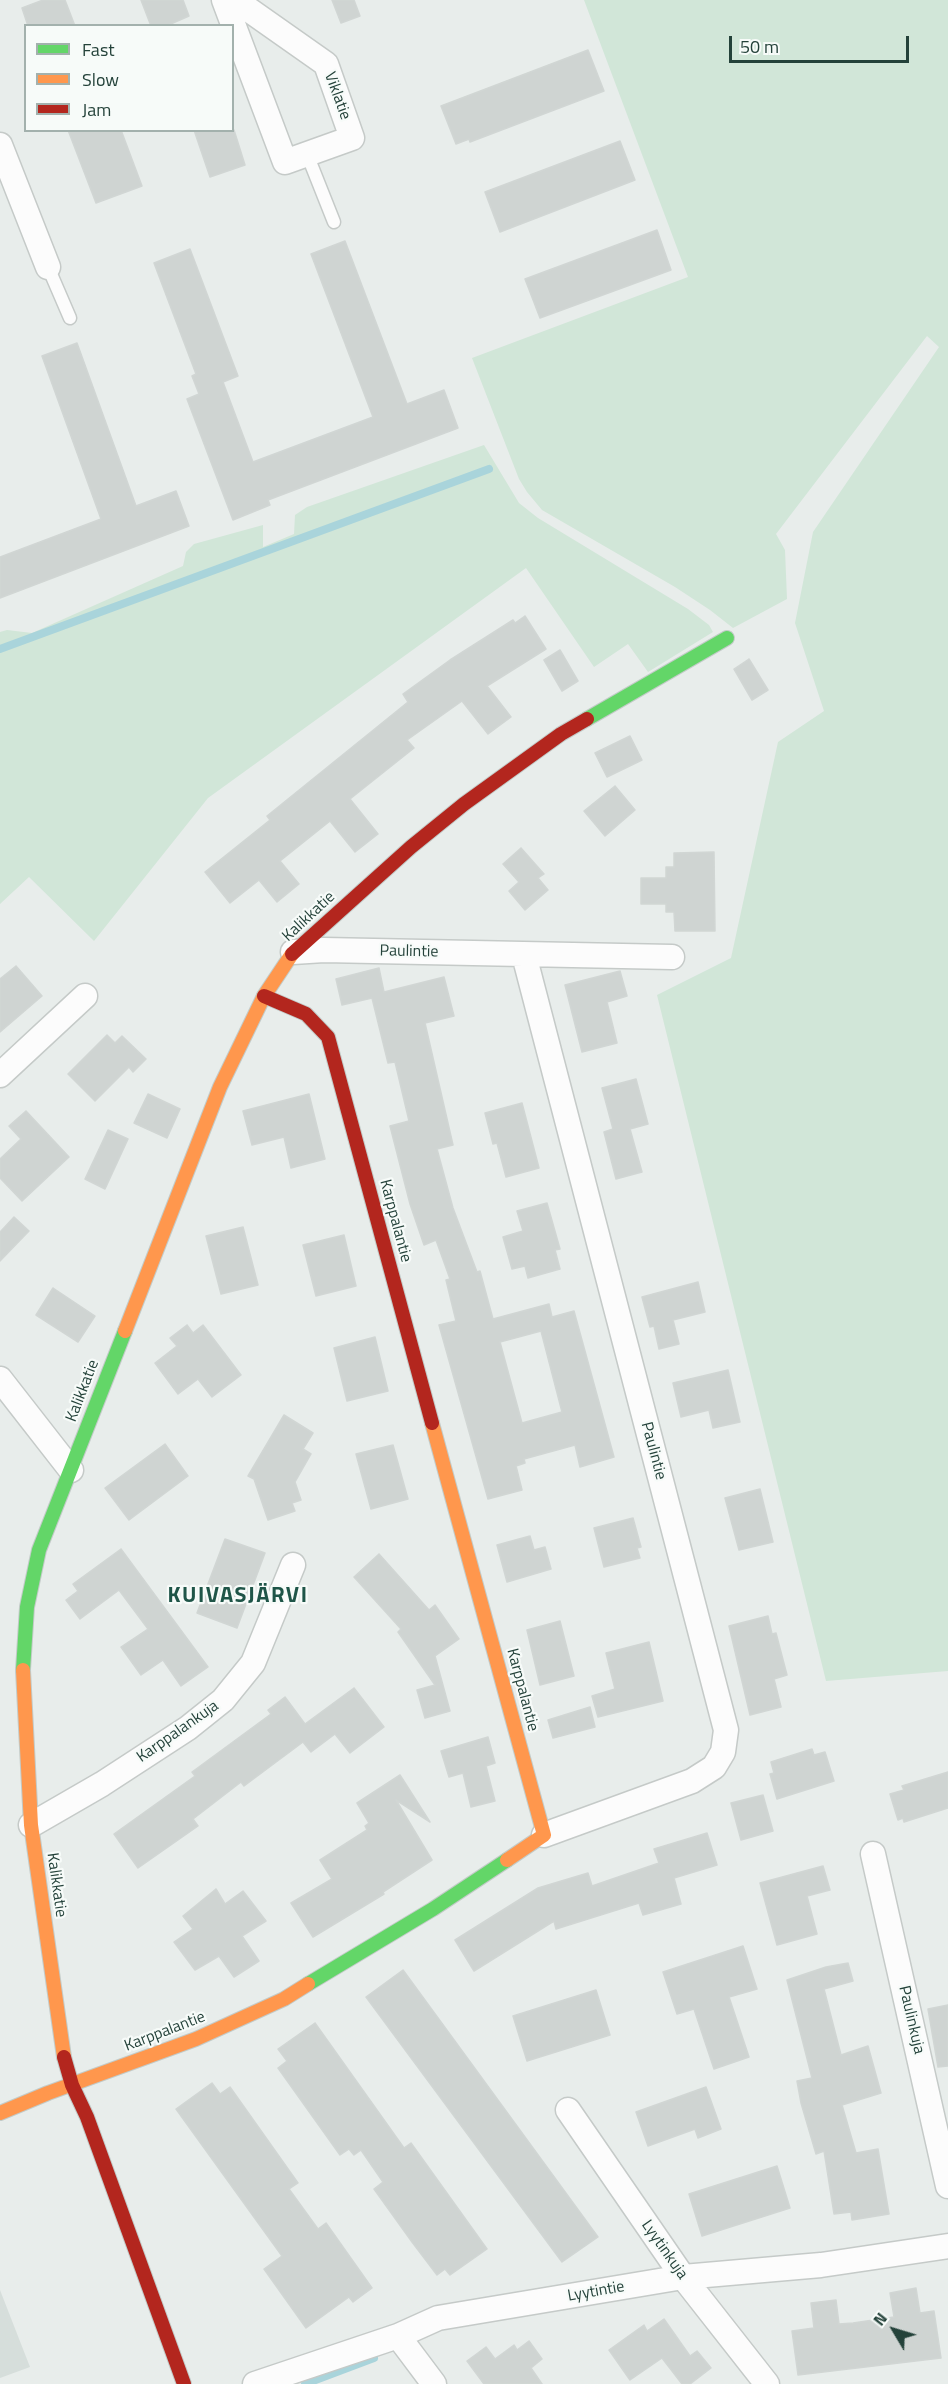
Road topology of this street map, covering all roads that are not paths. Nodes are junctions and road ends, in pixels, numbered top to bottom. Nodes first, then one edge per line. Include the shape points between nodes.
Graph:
1 (224, 0) edge
2 (235, 0) edge
3 (233, 24) edge
4 (234, 27) edge
5 (0, 145) edge
6 (307, 154) junction
7 (334, 222) dead end
8 (48, 267) joint
9 (70, 318) dead end
10 (727, 638) dead end
11 (293, 952) junction
12 (524, 955) junction
13 (672, 957) dead end
14 (85, 996) dead end
15 (264, 996) junction
16 (0, 1076) edge
17 (0, 1379) edge
18 (71, 1470) junction
19 (292, 1565) dead end
20 (32, 1825) junction
21 (544, 1834) junction
22 (873, 1854) dead end
23 (72, 2085) junction
24 (568, 2110) dead end
25 (0, 2113) edge
26 (948, 2186) edge
27 (948, 2246) edge
28 (683, 2277) junction
29 (398, 2336) junction
30 (184, 2384) edge
31 (255, 2384) edge
32 (434, 2384) edge
33 (767, 2384) edge

1 - 3 street, Viklatie
2 - 6 street, Viklatie via 326,64 352,138
4 - 6 street, Viklatie via 285,162
5 - 8 street
6 - 7 lane
8 - 9 lane
10 - 11 street, Kalikkatie via 561,734 464,804
11 - 12 street, Paulintie
11 - 15 street, Kalikkatie
12 - 13 street, Paulintie
12 - 21 street, Paulintie via 726,1730 723,1752 714,1767 692,1781
14 - 16 street
15 - 18 street, Kalikkatie via 220,1087
15 - 21 street, Karppalantie via 306,1014 328,1037
17 - 18 street
18 - 20 street, Kalikkatie via 39,1550 27,1607 22,1679
19 - 20 street, Karppalankuja via 253,1663 223,1700 188,1728
20 - 23 street, Kalikkatie via 61,2046
21 - 23 street, Karppalantie via 424,1914 284,1999 196,2039
22 - 26 street, Paulinkuja
23 - 25 street, Karppalantie
23 - 30 street, Kalikkatie
24 - 28 street, Lyytinkuja
27 - 28 street, Lyytintie via 821,2265
28 - 29 street, Lyytintie via 438,2318
28 - 33 street, Lyytinkuja
29 - 31 street, Lyytintie
29 - 32 street

